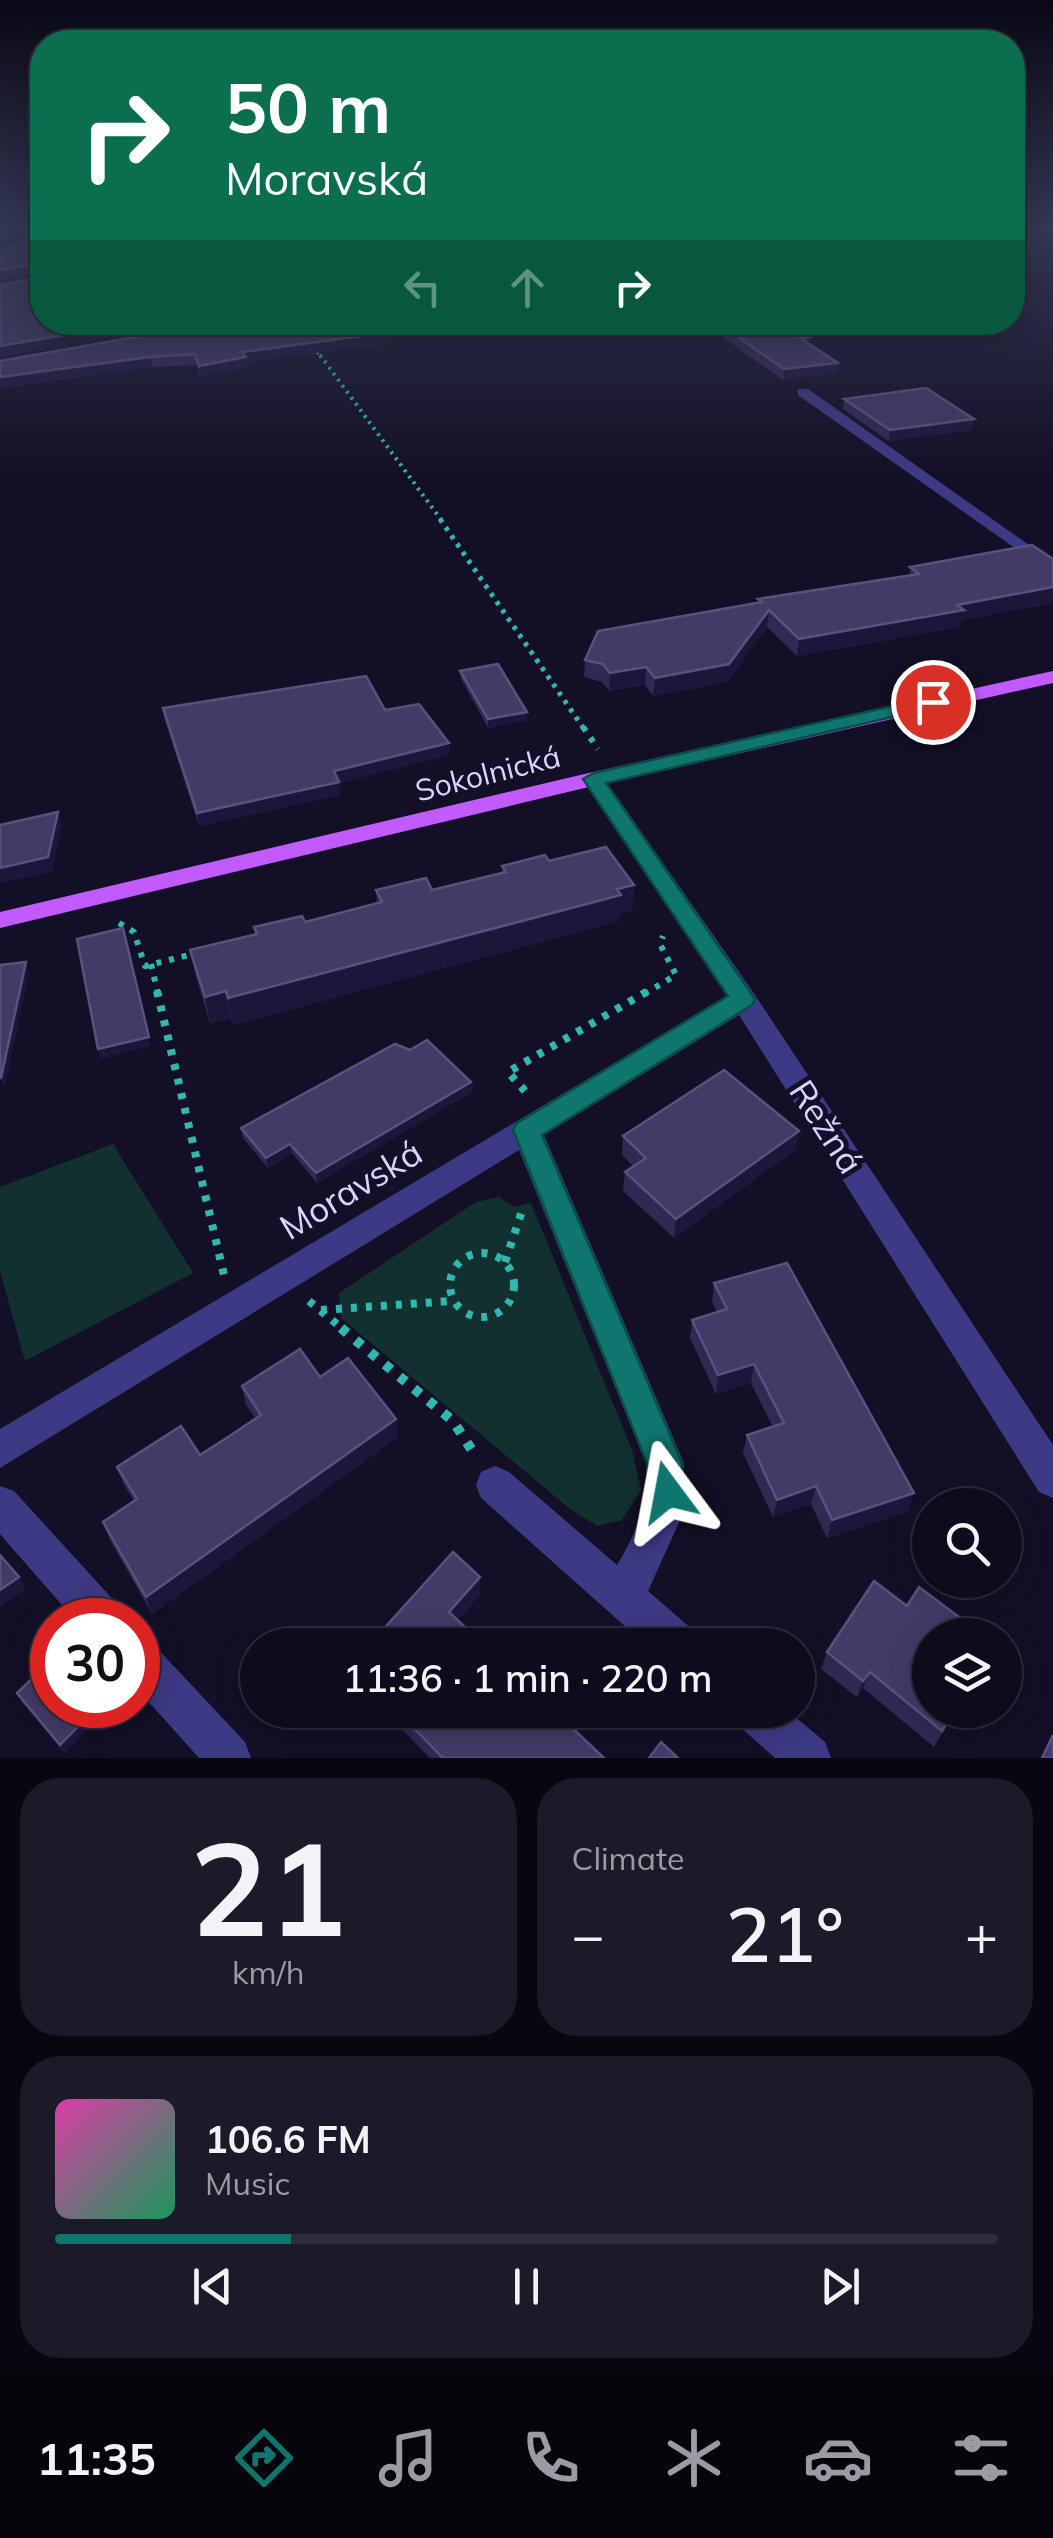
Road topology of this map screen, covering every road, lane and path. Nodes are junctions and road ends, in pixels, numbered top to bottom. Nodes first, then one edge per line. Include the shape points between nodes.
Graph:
1 (306, 338) edge
2 (803, 392) dead end
3 (1053, 570) edge
4 (1052, 678) edge
5 (605, 777) junction
6 (0, 920) edge
7 (114, 922) dead end
8 (665, 928) dead end
9 (207, 950) edge
10 (151, 964) junction
11 (743, 999) junction
12 (520, 1118) junction
13 (519, 1198) dead end
14 (505, 1262) junction
15 (242, 1268) dead end
16 (225, 1278) junction
17 (208, 1288) dead end
18 (308, 1300) dead end
19 (452, 1301) junction
20 (320, 1310) junction
21 (0, 1450) edge
22 (1053, 1479) edge
23 (495, 1485) joint
24 (0, 1506) edge
25 (620, 1596) junction
26 (83, 1598) edge
27 (658, 1628) edge
28 (160, 1683) edge
29 (774, 1728) edge
30 (229, 1758) edge
31 (809, 1758) edge

1 - 5 path via 400,461
2 - 3 street
4 - 5 main road, Sokolnická
5 - 6 main road, Sokolnická
5 - 11 street, Režná
7 - 10 path via 134,932 145,966
8 - 12 path via 660,944 676,974 508,1072 530,1095
9 - 10 path
10 - 16 path
11 - 12 street, Moravská
11 - 22 street, Režná
12 - 21 street, Moravská
12 - 25 street via 664,1463 664,1518
13 - 14 path via 522,1209
14 - 19 path via 484,1255 456,1266 447,1283
14 - 19 path via 516,1286 509,1304 490,1314 469,1313
15 - 16 path
16 - 17 path
18 - 20 path
19 - 20 path
20 - 23 path via 453,1421
23 - 25 street
24 - 26 street
25 - 27 street
28 - 30 street
29 - 31 street

